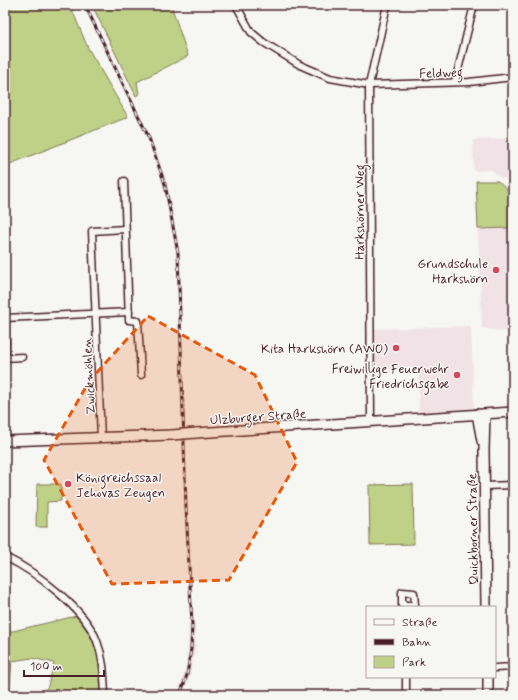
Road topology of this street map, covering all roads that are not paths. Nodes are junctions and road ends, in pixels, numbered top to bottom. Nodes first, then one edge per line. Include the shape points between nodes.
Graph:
1 (236, 5) edge
2 (386, 5) edge
3 (474, 5) edge
4 (513, 78) edge
5 (455, 82) junction
6 (369, 85) junction
7 (124, 180) dead end
8 (125, 229) junction
9 (5, 307) edge
10 (129, 312) junction
11 (96, 314) junction
12 (5, 318) edge
13 (22, 357) dead end
14 (5, 358) edge
15 (141, 375) dead end
16 (513, 412) edge
17 (481, 414) junction
18 (371, 421) junction
19 (101, 438) junction
20 (5, 441) edge
21 (513, 485) edge
22 (485, 486) junction
23 (5, 557) edge
24 (486, 606) edge
25 (513, 667) edge
26 (496, 668) edge
27 (406, 678) edge
28 (488, 678) edge
29 (106, 695) edge
30 (406, 695) edge
31 (488, 695) edge

1 - 6 street, Feldweg via 251,32 300,65 330,78
2 - 6 street, Harkshörner Weg
3 - 5 street
4 - 5 street, Feldweg
5 - 6 street, Feldweg
6 - 18 street, Harkshörner Weg
7 - 8 street
8 - 10 street
8 - 11 street, Zwickmöhlen via 92,231
9 - 12 street
10 - 11 street
10 - 15 street via 129,320 138,321
11 - 12 street
11 - 19 street, Zwickmöhlen
12 - 14 street
13 - 14 street
16 - 17 main road, Ulzburger Straße
17 - 18 main road, Ulzburger Straße
17 - 22 main road, Quickborner Straße
18 - 19 main road, Ulzburger Straße, bridge
19 - 20 main road, Ulzburger Straße
21 - 22 street
22 - 24 main road, Quickborner Straße
23 - 29 street via 42,579 86,622 96,639 104,662
25 - 26 street
27 - 30 street
28 - 31 main road

